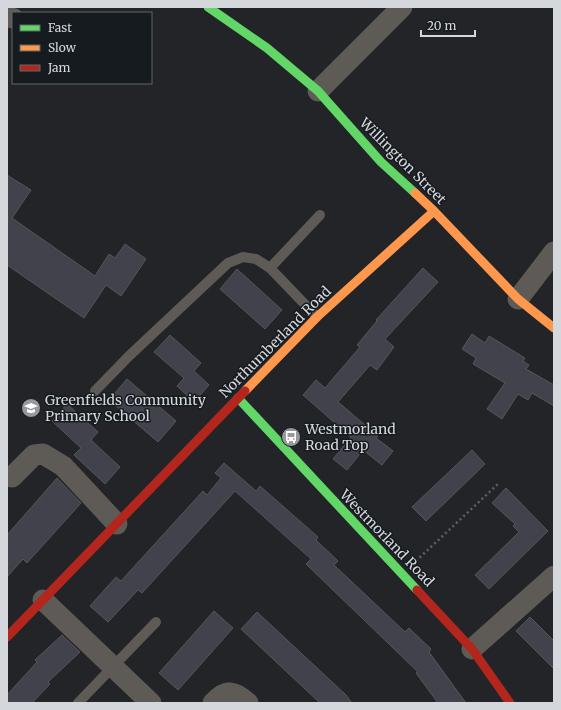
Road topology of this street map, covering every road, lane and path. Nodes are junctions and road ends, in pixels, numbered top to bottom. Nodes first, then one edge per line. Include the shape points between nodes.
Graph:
1 (208, 7) edge
2 (402, 7) edge
3 (318, 90) junction
4 (434, 211) junction
5 (320, 215) dead end
6 (554, 252) edge
7 (270, 268) junction
8 (518, 299) junction
9 (317, 317) junction
10 (554, 328) edge
11 (94, 391) dead end
12 (238, 398) junction
13 (12, 477) dead end
14 (498, 484) dead end
15 (117, 524) junction
16 (402, 573) junction
17 (554, 576) edge
18 (43, 600) junction
19 (156, 622) dead end
20 (7, 637) edge
21 (472, 649) junction
22 (112, 666) junction
23 (78, 703) edge
24 (151, 703) edge
25 (212, 703) edge
26 (248, 703) edge
27 (510, 703) edge

1 - 3 street, Willington Street via 267,48
2 - 3 street
3 - 4 street, Willington Street via 381,162
4 - 8 street, Willington Street
4 - 9 street, Northumberland Road
5 - 7 lane
6 - 8 street
7 - 9 lane
7 - 11 lane via 256,259 243,257 228,264
8 - 10 street, Willington Street
9 - 12 street, Northumberland Road
12 - 15 street, Northumberland Road
12 - 16 street, Westmorland Road
13 - 15 street via 34,455 43,454 63,466
14 - 16 path
15 - 18 street, Northumberland Road
16 - 21 street, Westmorland Road
17 - 21 street
18 - 20 street, Northumberland Road
18 - 22 street
19 - 22 lane
21 - 27 street, Westmorland Road
22 - 23 lane
22 - 24 street
25 - 26 street via 220,695 230,692 239,694

